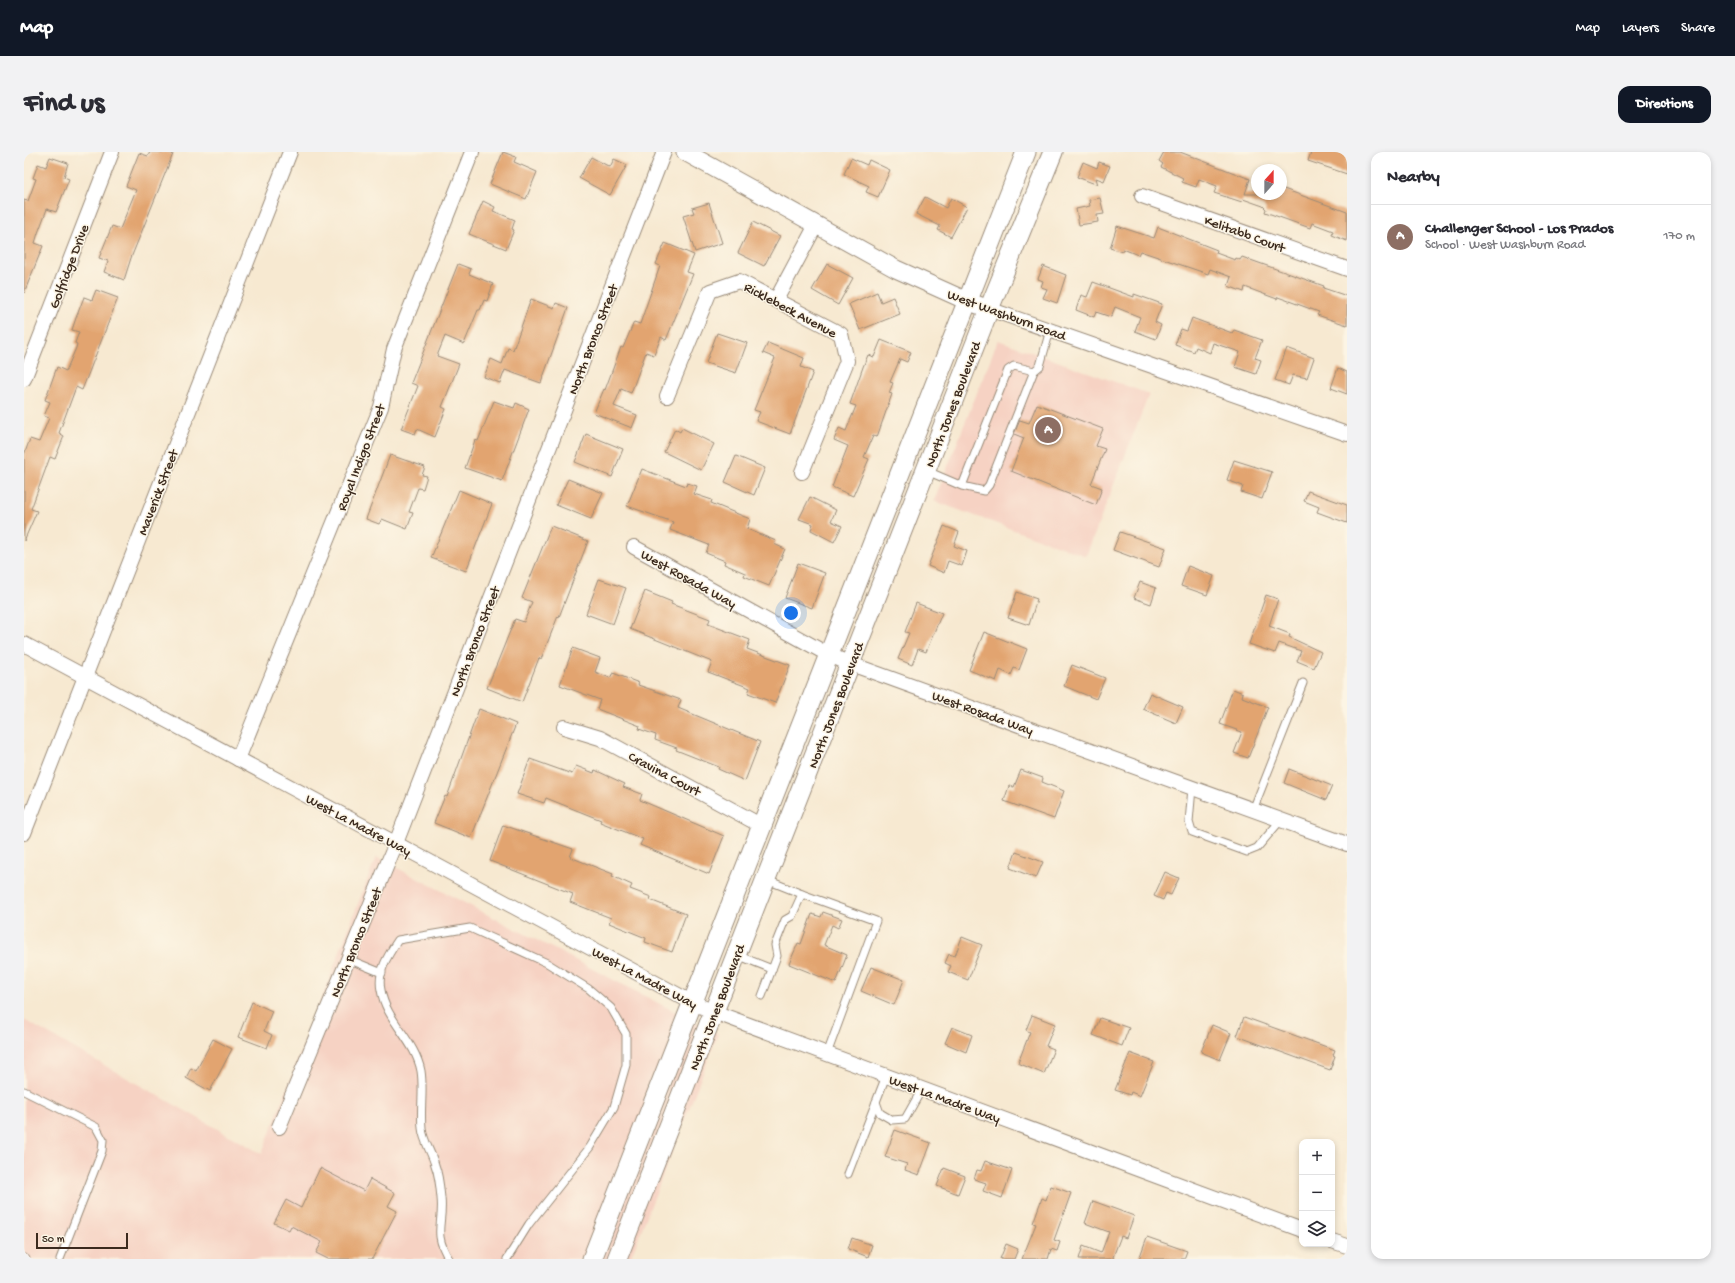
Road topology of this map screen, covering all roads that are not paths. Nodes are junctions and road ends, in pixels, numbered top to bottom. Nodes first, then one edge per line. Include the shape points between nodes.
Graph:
1 (112, 152) edge
2 (290, 152) edge
3 (472, 152) edge
4 (664, 152) edge
5 (685, 152) edge
6 (1026, 152) edge
7 (1053, 152) edge
8 (1142, 196) dead end
9 (816, 225) junction
10 (1347, 269) edge
11 (776, 300) junction
12 (967, 301) junction
13 (989, 309) junction
14 (1050, 330) junction
15 (1034, 371) junction
16 (24, 380) edge
17 (667, 396) dead end
18 (1347, 434) edge
19 (926, 470) junction
20 (802, 472) dead end
21 (962, 486) junction
22 (634, 547) dead end
23 (24, 644) edge
24 (829, 655) junction
25 (851, 664) junction
26 (84, 676) junction
27 (1303, 683) dead end
28 (564, 727) dead end
29 (238, 759) junction
30 (1192, 788) junction
31 (1253, 810) junction
32 (1281, 820) junction
33 (762, 826) junction
34 (24, 833) edge
35 (396, 843) junction
36 (1347, 844) edge
37 (766, 880) junction
38 (802, 894) junction
39 (737, 955) junction
40 (348, 959) junction
41 (772, 969) junction
42 (382, 972) junction
43 (762, 996) dead end
44 (693, 1003) junction
45 (714, 1012) junction
46 (827, 1054) junction
47 (886, 1076) junction
48 (922, 1089) junction
49 (24, 1091) edge
50 (876, 1102) junction
51 (279, 1127) dead end
52 (848, 1174) dead end
53 (1299, 1229) edge
54 (1335, 1242) edge
55 (1347, 1246) edge
56 (60, 1259) edge
57 (449, 1259) edge
58 (507, 1259) edge
59 (592, 1259) edge
60 (617, 1259) edge

1 - 16 street, Golfridge Drive
2 - 26 street, Maverick Street
3 - 29 street, Royal Indigo Street via 394,349 381,407
4 - 35 street, North Bronco Street
5 - 9 street, West Washburn Road
6 - 12 main road, North Jones Boulevard
7 - 13 main road, North Jones Boulevard
8 - 10 street, Kelitabb Court
9 - 11 street
9 - 12 street, West Washburn Road via 896,269
11 - 17 street, Ricklebeck Avenue via 739,281 710,292
11 - 20 street, Ricklebeck Avenue via 841,334 847,361
12 - 13 street, West Washburn Road
12 - 24 main road, North Jones Boulevard
13 - 14 street, West Washburn Road
13 - 19 main road, North Jones Boulevard
14 - 15 lane via 1040,366
14 - 18 street, West Washburn Road
15 - 21 lane via 1014,366 1008,370
15 - 21 lane via 989,485 984,491
19 - 21 lane
19 - 25 main road, North Jones Boulevard
22 - 24 street, West Rosada Way
23 - 26 street, West La Madre Way
24 - 25 street, West Rosada Way
24 - 33 main road, North Jones Boulevard
25 - 30 street, West Rosada Way
25 - 37 main road, North Jones Boulevard
26 - 29 street, West La Madre Way
26 - 34 street, Maverick Street
27 - 31 lane
28 - 33 street, Cravina Court via 600,738
29 - 35 street, West La Madre Way
30 - 31 street, West Rosada Way
30 - 32 lane via 1189,822 1192,832 1247,852 1257,848
31 - 32 street, West Rosada Way
32 - 36 street, West Rosada Way
33 - 44 main road, North Jones Boulevard
35 - 40 street, North Bronco Street
35 - 44 street, West La Madre Way
37 - 38 lane
37 - 39 main road, North Jones Boulevard
38 - 41 lane via 792,916 785,920 775,945 777,956
38 - 46 lane via 876,921
39 - 41 lane
39 - 45 main road, North Jones Boulevard
40 - 42 lane
40 - 51 street, North Bronco Street
41 - 43 lane
42 - 57 lane via 380,989 386,1009 416,1055 421,1071 422,1129 436,1166 442,1200 439,1230 443,1249
42 - 58 lane via 389,953 398,940 470,928 547,963 589,989 611,1008 626,1034 626,1066 614,1107 590,1147 529,1224
44 - 45 street, West La Madre Way
44 - 59 main road, North Jones Boulevard
45 - 46 street, West La Madre Way
45 - 60 main road, North Jones Boulevard
46 - 47 street, West La Madre Way
47 - 48 street, West La Madre Way
47 - 50 lane
48 - 50 lane via 905,1119 892,1120 880,1113
48 - 53 street, West La Madre Way
49 - 56 lane via 96,1127 103,1140 102,1151
50 - 52 lane
54 - 55 street

